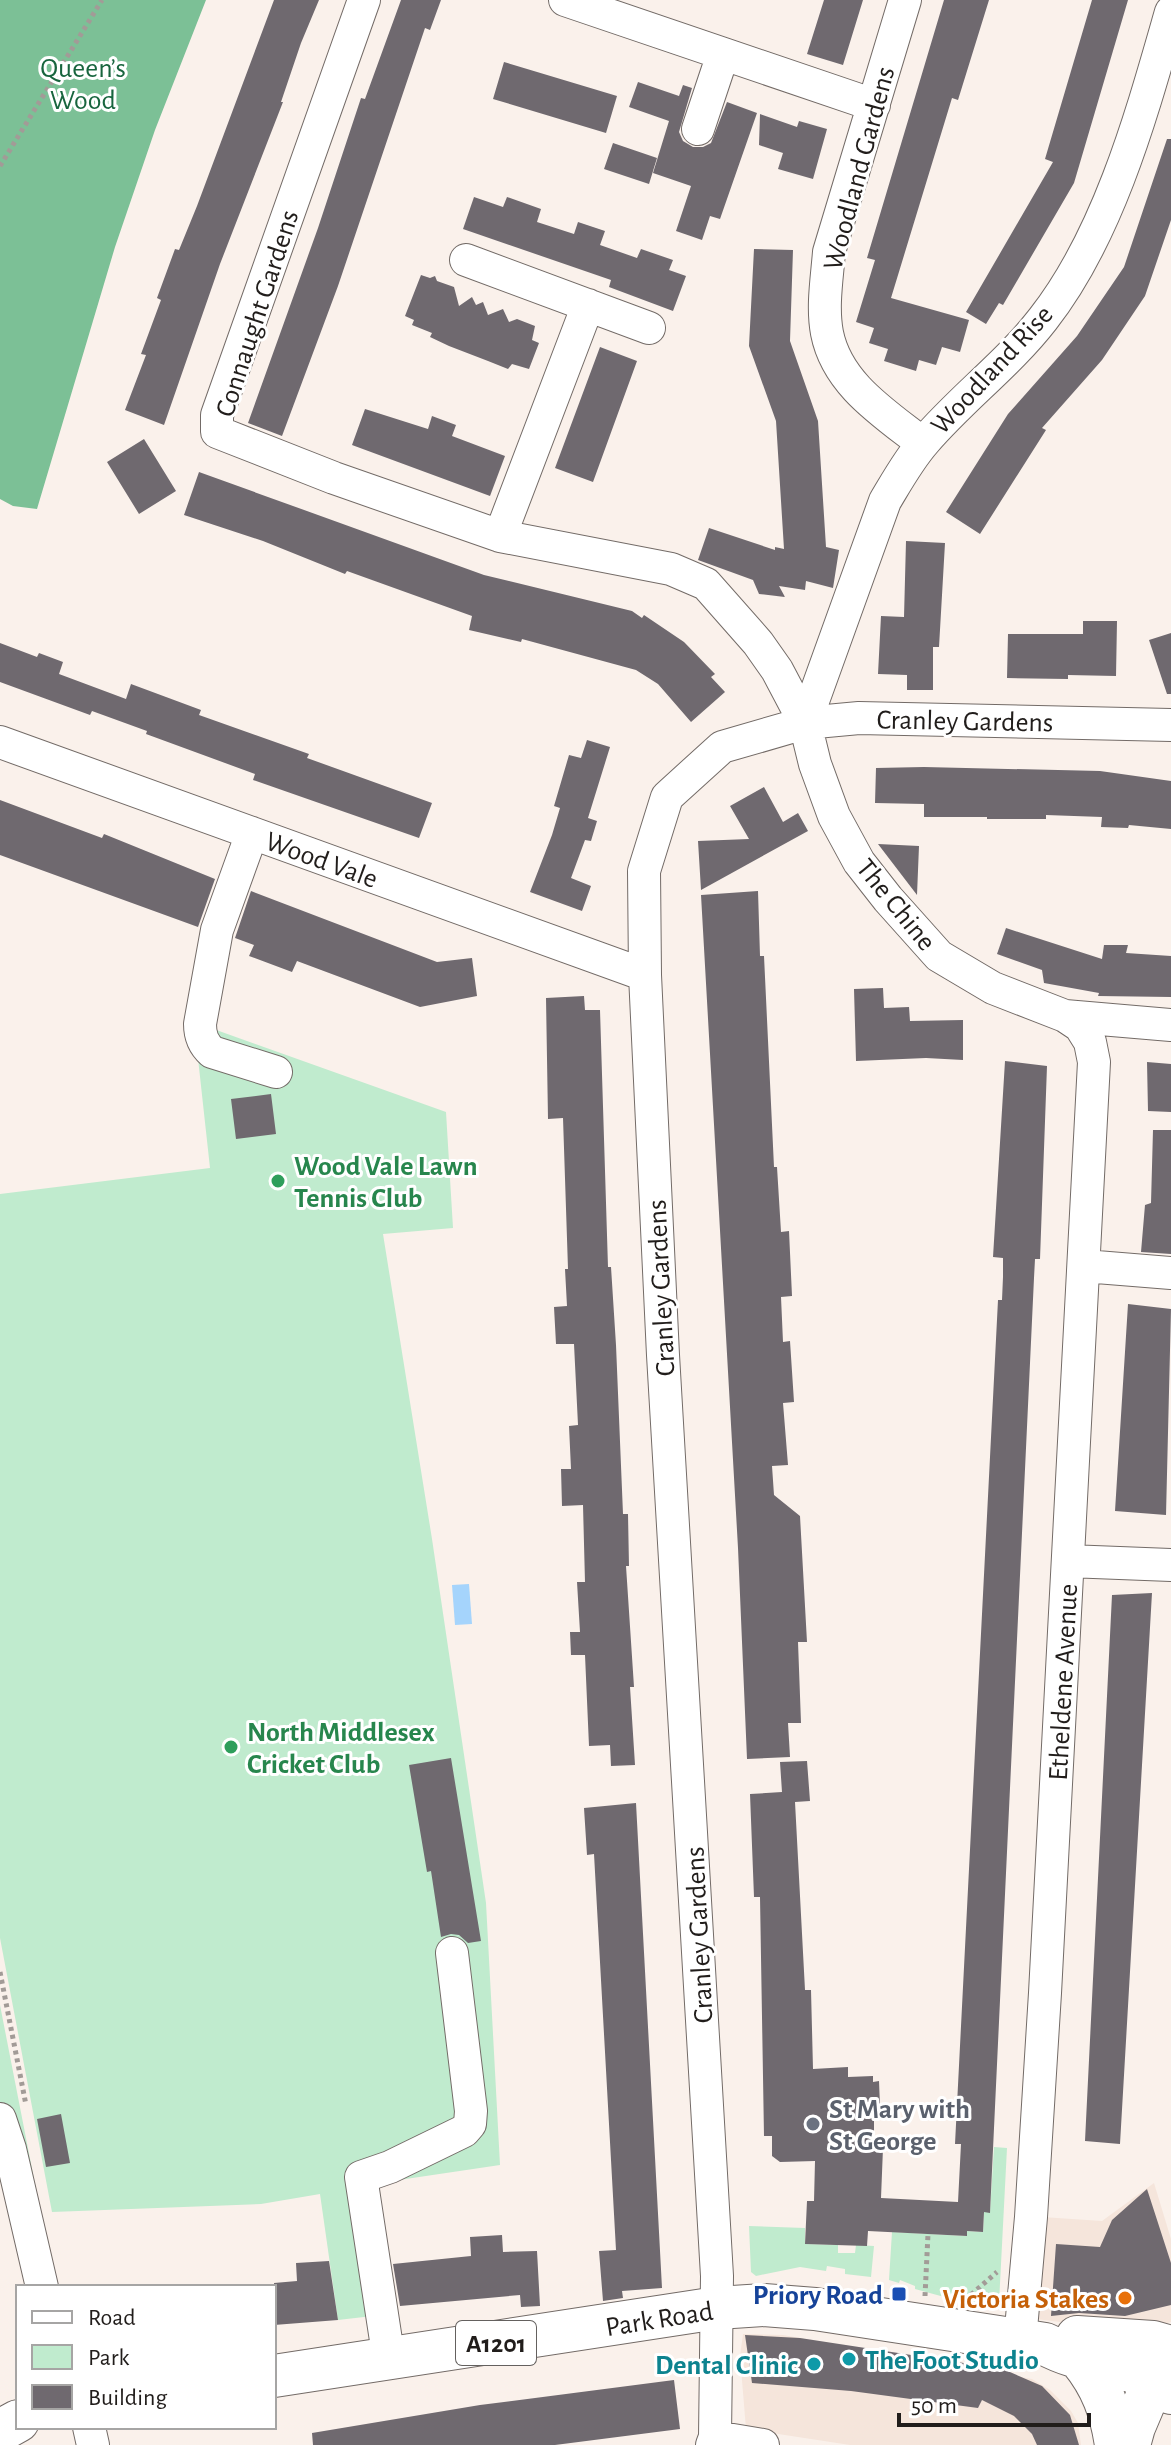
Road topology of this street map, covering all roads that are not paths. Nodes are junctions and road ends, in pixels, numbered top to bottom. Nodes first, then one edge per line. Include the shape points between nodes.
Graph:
1 (364, 0) edge
2 (565, 0) edge
3 (905, 0) edge
4 (1171, 12) edge
5 (723, 54) junction
6 (874, 105) junction
7 (698, 129) dead end
8 (466, 260) dead end
9 (588, 305) junction
10 (649, 328) dead end
11 (922, 443) junction
12 (500, 536) junction
13 (805, 723) junction
14 (1171, 725) edge
15 (0, 742) edge
16 (252, 833) junction
17 (645, 975) junction
18 (1072, 1021) junction
19 (1171, 1025) edge
20 (276, 1072) dead end
21 (1084, 1266) junction
22 (1171, 1273) edge
23 (1068, 1561) junction
24 (1171, 1565) edge
25 (452, 1953) dead end
26 (0, 2119) edge
27 (42, 2285) edge
28 (717, 2308) junction
29 (1042, 2336) junction
30 (389, 2360) junction
31 (1168, 2369) edge
32 (276, 2376) edge
33 (714, 2441) edge
34 (763, 2445) edge
35 (1116, 2445) edge
36 (1129, 2445) edge
37 (1147, 2445) edge

1 - 12 street, Connaught Gardens via 217,415 217,432
2 - 5 street
3 - 6 street, Woodland Gardens
4 - 11 street, Woodland Rise via 1124,161 1082,257 1044,318
5 - 6 street
5 - 7 street
6 - 11 street, Woodland Gardens via 829,252 827,334 860,394
8 - 9 street
9 - 10 street
9 - 12 street
11 - 13 street, Woodland Rise via 885,501
12 - 13 street, Connaught Gardens via 671,569 706,584 758,643
13 - 14 street, Cranley Gardens via 859,718
13 - 17 street, Cranley Gardens via 722,747 667,797 644,871
13 - 18 street, The Chine via 834,816 859,862 939,956 993,988
15 - 16 street, Wood Vale
16 - 17 street, Wood Vale
16 - 20 street via 217,930 200,1035 212,1052
17 - 28 street, Cranley Gardens
18 - 19 street, The Chine
18 - 21 street, Etheldene Avenue via 1090,1042 1094,1062
21 - 22 street
21 - 23 street, Etheldene Avenue
23 - 24 street
23 - 29 street, Etheldene Avenue via 1029,2246
25 - 30 street via 470,2124 361,2177
26 - 27 street
28 - 29 main road, Park Road / A1201 via 815,2309
28 - 30 main road, Park Road / A1201
28 - 33 street, Cranley Gardens
29 - 31 main road, Park Road / A1201 via 1153,2342
29 - 35 main road via 1106,2399
30 - 32 main road, Park Road / A1201
31 - 36 main road
31 - 37 main road
33 - 34 street

